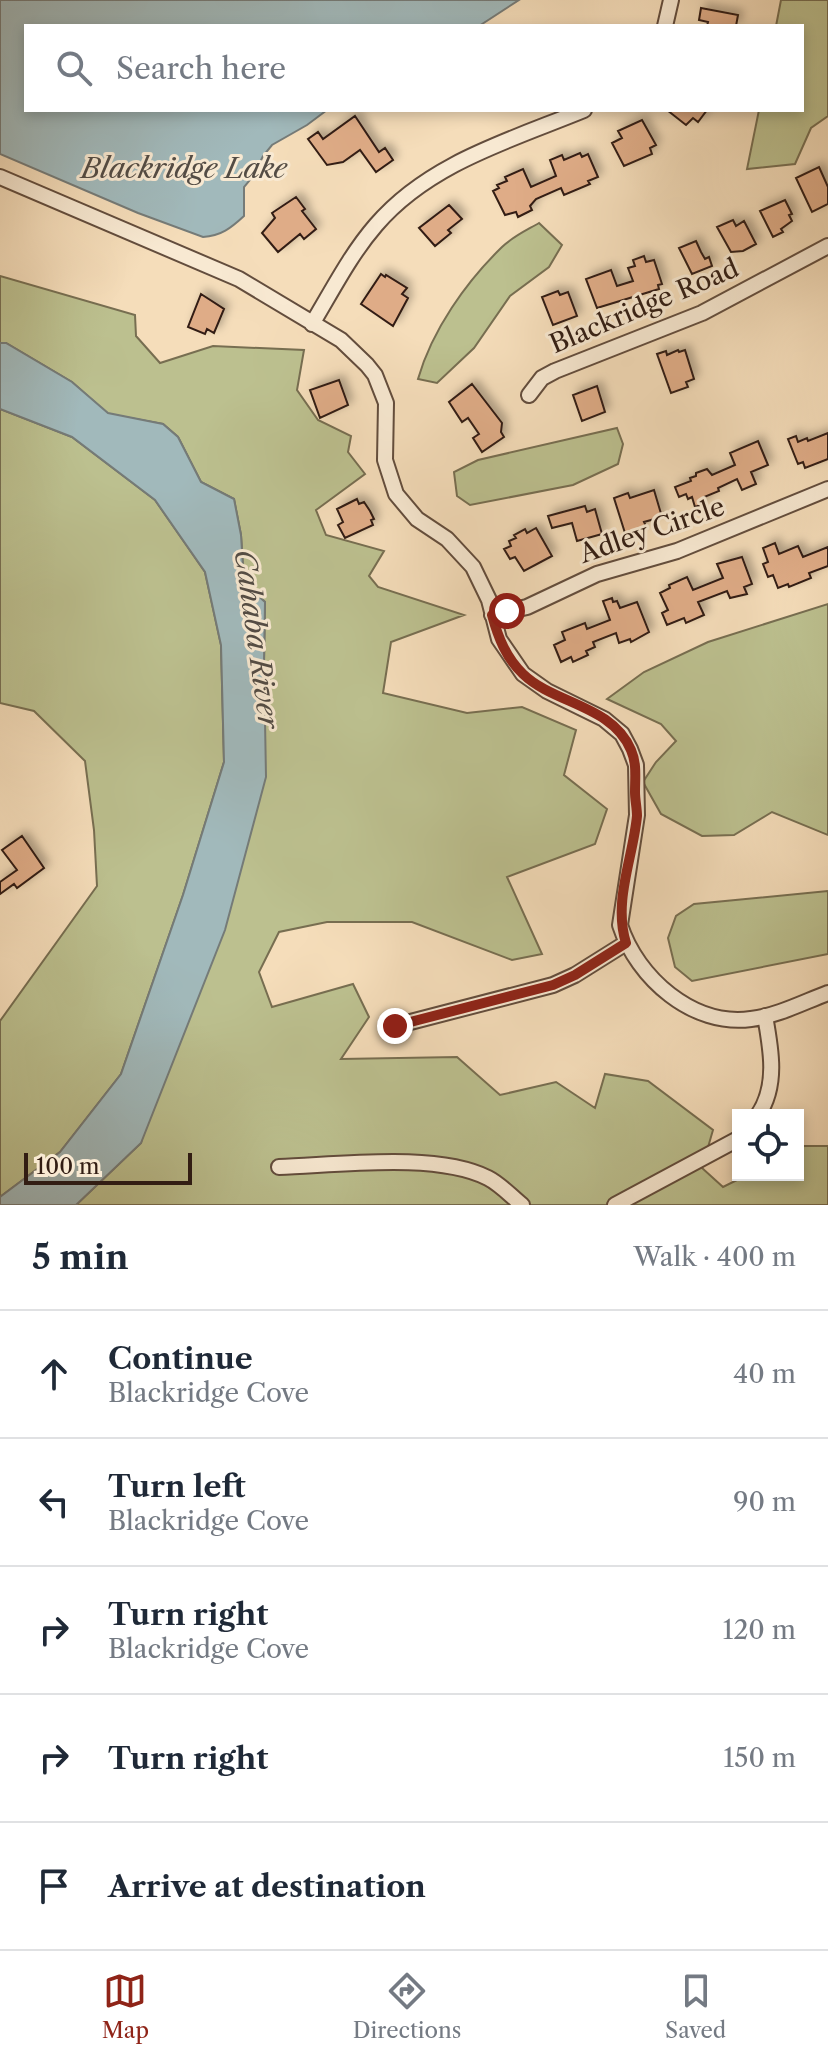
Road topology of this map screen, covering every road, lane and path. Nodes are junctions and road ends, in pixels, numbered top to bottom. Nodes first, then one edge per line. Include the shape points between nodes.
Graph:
1 (671, 0) edge
2 (665, 24) edge
3 (579, 112) edge
4 (0, 177) edge
5 (828, 246) edge
6 (312, 324) junction
7 (529, 395) dead end
8 (828, 489) edge
9 (492, 615) junction
10 (626, 943) junction
11 (828, 993) edge
12 (765, 1016) junction
13 (395, 1026) dead end
14 (762, 1109) edge
15 (732, 1142) edge
16 (279, 1167) dead end
17 (522, 1205) edge
18 (615, 1205) edge

1 - 2 street
3 - 6 street via 450,167 410,193 362,243
4 - 6 street via 239,279
5 - 7 street, Blackridge Road via 702,313 555,371
6 - 9 street via 341,340 375,375 386,403 385,460 396,494 473,567
8 - 9 street, Adley Circle via 677,551 580,579 527,607
9 - 10 street via 499,639 523,674 604,719 630,749 636,765 637,815 621,908
10 - 12 street via 640,967 684,1003 726,1020
10 - 13 street via 553,985
11 - 12 street
12 - 14 street via 773,1060
15 - 18 street
16 - 17 street via 433,1162 491,1179

